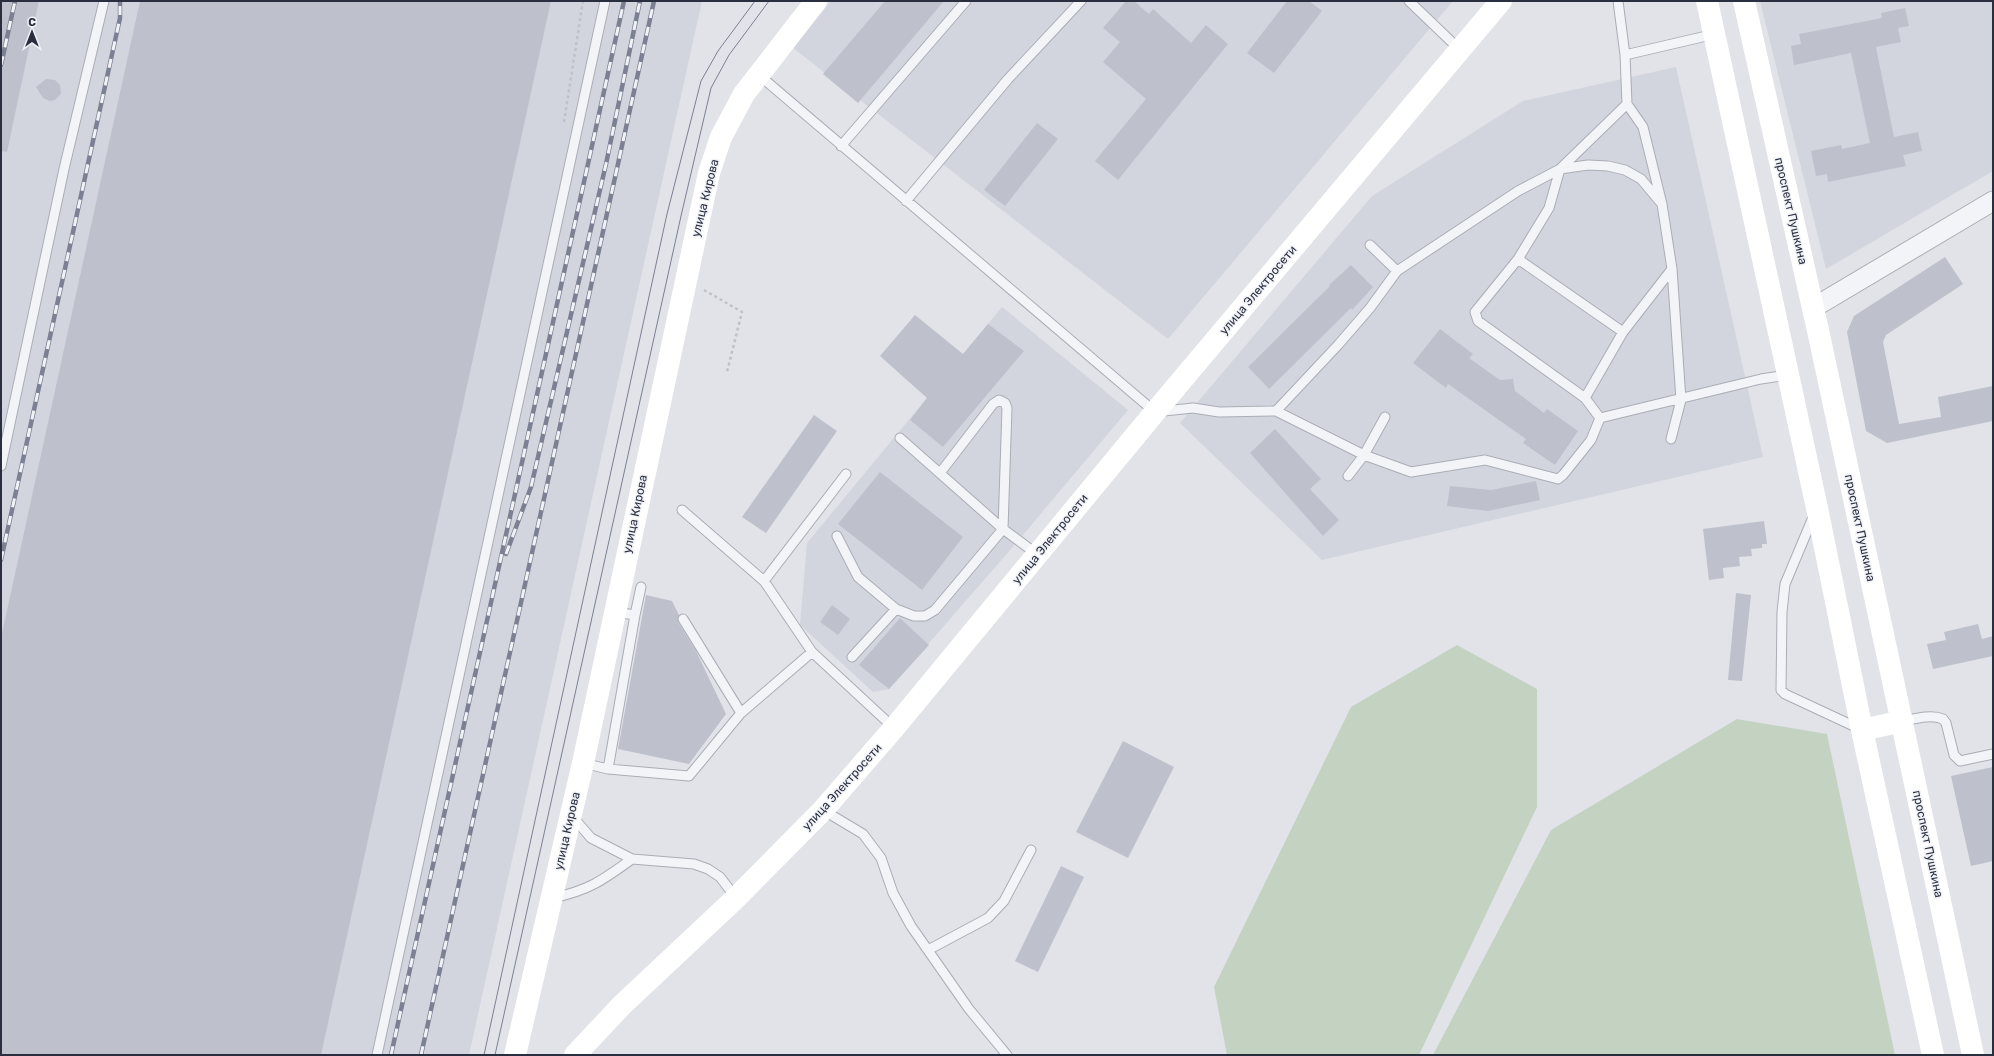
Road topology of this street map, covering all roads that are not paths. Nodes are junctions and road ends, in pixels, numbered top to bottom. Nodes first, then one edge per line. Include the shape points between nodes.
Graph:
1 (104, 1) edge
2 (605, 1) edge
3 (816, 1) edge
4 (966, 1) edge
5 (1081, 1) edge
6 (1409, 1) edge
7 (1501, 1) edge
8 (1618, 1) edge
9 (1707, 1) edge
10 (1744, 1) edge
11 (1715, 34) junction
12 (1460, 50) junction
13 (1625, 54) junction
14 (759, 75) junction
15 (1627, 104) junction
16 (841, 146) junction
17 (1560, 169) junction
18 (906, 201) junction
19 (1993, 201) edge
20 (1662, 204) junction
21 (1370, 245) dead end
22 (1518, 259) junction
23 (1672, 269) junction
24 (1397, 271) junction
25 (1813, 308) junction
26 (1623, 332) junction
27 (1787, 375) junction
28 (1585, 398) junction
29 (1681, 400) junction
30 (1276, 411) junction
31 (1155, 412) junction
32 (1385, 417) dead end
33 (1600, 418) junction
34 (900, 438) dead end
35 (1671, 439) dead end
36 (1364, 455) junction
37 (1, 466) edge
38 (940, 473) junction
39 (846, 474) dead end
40 (1348, 476) dead end
41 (1817, 508) junction
42 (682, 510) dead end
43 (1003, 529) junction
44 (837, 536) dead end
45 (1041, 556) junction
46 (764, 581) junction
47 (641, 587) dead end
48 (896, 609) junction
49 (625, 614) junction
50 (683, 619) dead end
51 (812, 652) junction
52 (852, 657) dead end
53 (741, 713) junction
54 (1902, 722) junction
55 (894, 728) junction
56 (1862, 730) junction
57 (1993, 754) edge
58 (583, 763) junction
59 (608, 769) junction
60 (823, 810) junction
61 (571, 815) junction
62 (1031, 850) dead end
63 (632, 859) junction
64 (551, 898) junction
65 (736, 898) junction
66 (928, 950) junction
67 (377, 1055) edge
68 (515, 1055) edge
69 (575, 1055) edge
70 (1007, 1055) edge
71 (1932, 1055) edge
72 (1973, 1055) edge

1 - 37 lane via 64,169
2 - 67 lane
3 - 14 main road, улица Кирова
4 - 16 lane
5 - 18 lane via 1008,79
6 - 12 lane
7 - 12 main road, улица Электросети
8 - 13 lane
9 - 11 main road
10 - 25 main road, проспект Пушкина
11 - 13 lane
11 - 27 main road
12 - 31 main road, улица Электросети
13 - 15 lane
14 - 16 lane
14 - 49 main road, улица Кирова via 733,112 721,137 710,173
15 - 17 lane
15 - 20 lane via 1643,127
16 - 18 lane
17 - 20 lane via 1588,165 1625,170 1641,179
17 - 22 lane via 1549,208
17 - 24 lane via 1518,191
18 - 31 lane
19 - 25 street
20 - 23 lane
21 - 24 lane
22 - 26 lane
22 - 28 lane via 1476,310 1476,318
23 - 26 lane
23 - 29 lane
24 - 30 lane via 1370,308
25 - 54 main road, проспект Пушкина
26 - 28 lane
27 - 29 lane via 1761,379
27 - 41 main road
28 - 33 lane
29 - 33 lane
29 - 35 lane
30 - 31 lane via 1219,412 1193,408
30 - 36 lane
31 - 45 main road, улица Электросети
32 - 36 lane
33 - 36 lane via 1591,440 1558,479 1485,460 1411,472
34 - 38 lane
36 - 40 lane
38 - 43 lane
38 - 43 lane via 993,404 999,400 1005,403 1007,408
39 - 46 lane
41 - 56 main road
41 - 56 lane via 1785,584 1780,690
42 - 46 lane
43 - 45 lane
43 - 48 lane via 935,610 925,616 914,616
44 - 48 lane via 858,577
45 - 55 main road, улица Электросети
46 - 51 lane
47 - 49 lane
48 - 52 lane
49 - 58 main road, улица Кирова
49 - 59 lane
50 - 53 lane
51 - 53 lane
51 - 55 lane
53 - 59 lane via 689,776
54 - 56 main road
54 - 57 lane via 1924,718 1943,719 1954,755 1960,761
54 - 72 main road, проспект Пушкина
55 - 60 main road, улица Электросети
56 - 71 main road
58 - 59 lane
58 - 61 main road, улица Кирова
60 - 65 main road, улица Электросети
60 - 66 lane via 863,834 881,858 893,893 910,926
61 - 63 lane via 591,838
61 - 64 main road, улица Кирова
62 - 66 lane via 1004,901 988,918
63 - 64 lane via 597,884 573,894
63 - 65 lane via 694,864 708,869 720,877
64 - 68 main road, улица Кирова
65 - 69 main road, улица Электросети via 622,1004
66 - 70 lane via 969,1009

